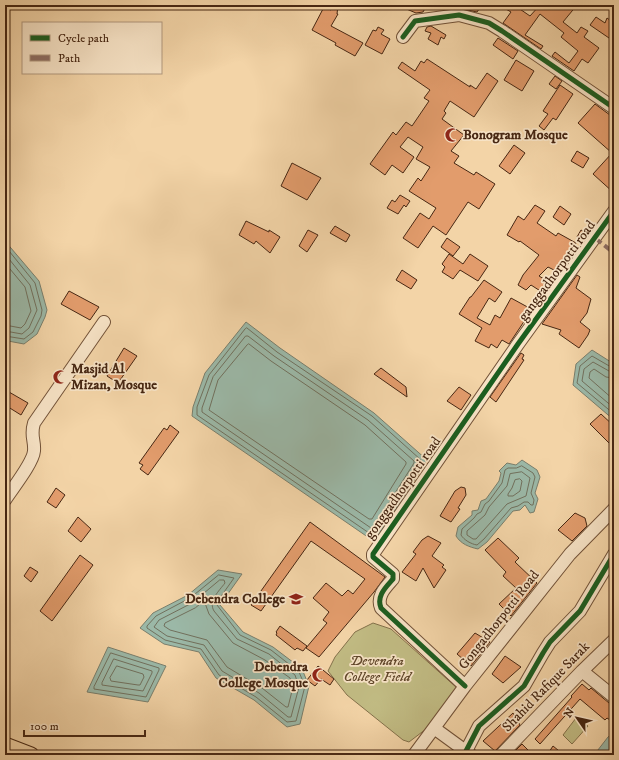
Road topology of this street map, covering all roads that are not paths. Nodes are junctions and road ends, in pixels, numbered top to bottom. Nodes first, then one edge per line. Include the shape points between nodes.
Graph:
1 (403, 37) dead end
2 (614, 108) edge
3 (614, 211) edge
4 (104, 322) dead end
5 (518, 344) joint
6 (5, 500) edge
7 (612, 517) edge
8 (614, 554) edge
9 (614, 640) edge
10 (582, 671) junction
11 (465, 686) junction
12 (614, 697) edge
13 (437, 729) junction
14 (5, 744) edge
15 (466, 751) edge
16 (31, 755) edge
17 (414, 755) edge
18 (501, 755) edge

1 - 2 street via 415,21 459,15 489,24
3 - 5 street, ganggadhorpotti road
4 - 6 street via 34,423 31,431 34,452
5 - 11 street, gonggadhorpotti road via 373,554 373,557 394,576 379,598 381,608
7 - 11 street, Gongadhorpotti Road via 570,554
8 - 15 street via 580,611 550,642 524,686 479,726
9 - 10 street, Shahid Rafique Sarak
10 - 12 street
10 - 18 street, Shahid Rafique Sarak
11 - 13 street, Gongadhorpotti Road
13 - 15 street
13 - 17 street, Gongadhorpotti Road
14 - 16 main road

